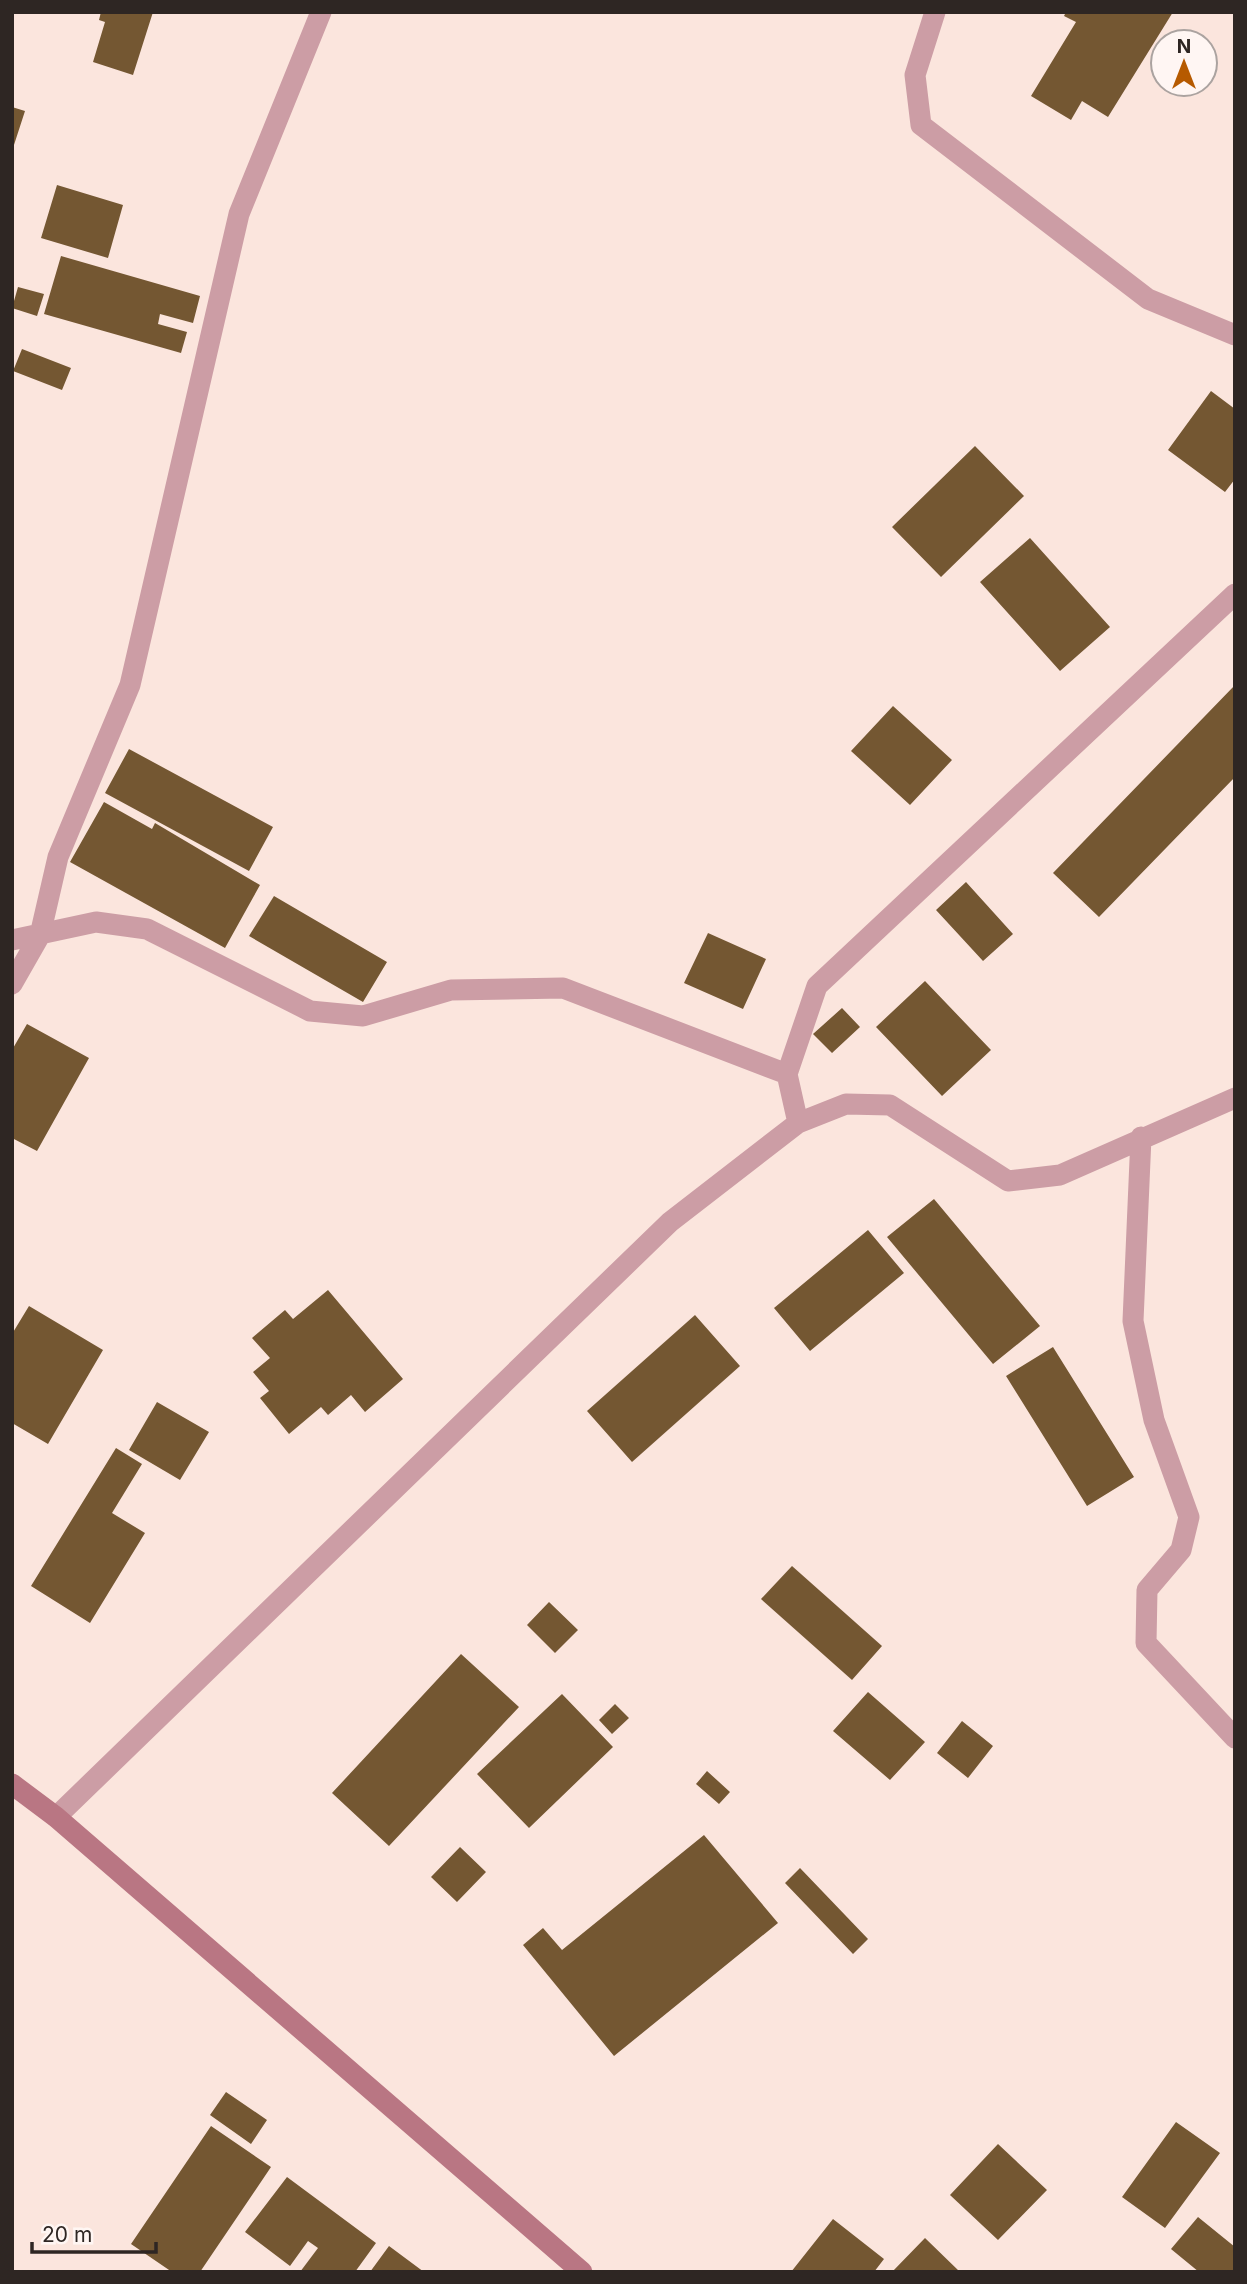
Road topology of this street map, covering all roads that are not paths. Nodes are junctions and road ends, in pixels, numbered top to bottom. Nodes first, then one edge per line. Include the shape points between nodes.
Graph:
1 (321, 12) edge
2 (935, 12) edge
3 (1235, 335) edge
4 (1235, 594) edge
5 (40, 935) junction
6 (12, 940) edge
7 (12, 984) edge
8 (787, 1074) junction
9 (1235, 1098) edge
10 (798, 1123) junction
11 (1141, 1137) junction
12 (1235, 1738) edge
13 (12, 1784) edge
14 (56, 1817) junction
15 (582, 2272) edge

1 - 5 street via 239,214 130,685 58,857
2 - 3 street via 915,75 920,125 1148,299
4 - 8 street via 817,986
5 - 6 street
5 - 7 street
5 - 8 street via 96,922 147,929 310,1011 363,1016 451,990 563,988
8 - 10 street
9 - 11 street
10 - 11 street via 846,1104 890,1105 1008,1181 1060,1175
10 - 14 street via 670,1222
11 - 12 street via 1133,1321 1154,1420 1189,1517 1181,1550 1147,1590 1146,1643
13 - 14 main road
14 - 15 main road

